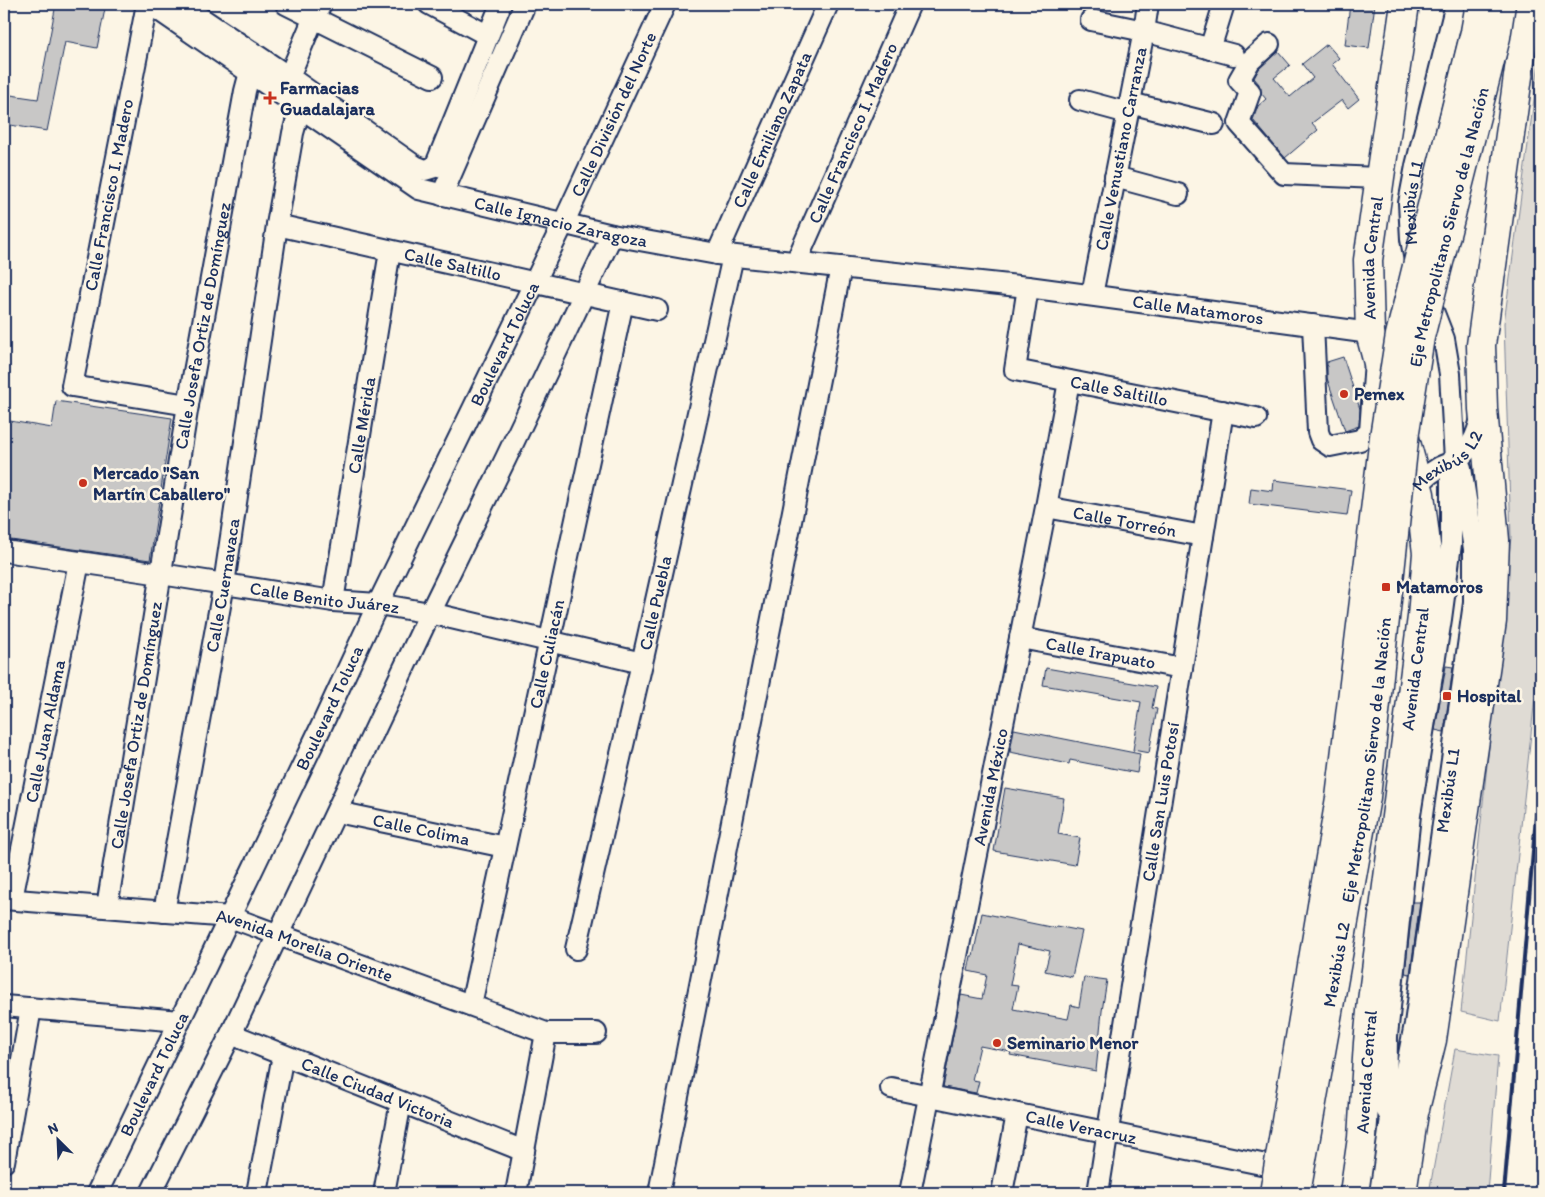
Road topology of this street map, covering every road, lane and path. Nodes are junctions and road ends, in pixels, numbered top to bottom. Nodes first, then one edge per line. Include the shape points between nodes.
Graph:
1 (148, 4) edge
2 (180, 4) edge
3 (286, 4) edge
4 (429, 4) edge
5 (501, 4) edge
6 (525, 4) edge
7 (665, 4) edge
8 (828, 4) edge
9 (910, 4) edge
10 (1148, 4) edge
11 (1224, 4) edge
12 (1405, 4) edge
13 (1456, 4) edge
14 (1480, 4) edge
15 (1501, 4) edge
16 (1528, 4) edge
17 (317, 11) edge
18 (1091, 20) dead end
19 (1144, 31) junction
20 (487, 35) junction
21 (1269, 44) dead end
22 (1210, 49) junction
23 (1234, 55) dead end
24 (432, 76) dead end
25 (289, 77) junction
26 (248, 81) junction
27 (1080, 100) dead end
28 (300, 108) junction
29 (1129, 108) junction
30 (1214, 124) dead end
31 (1115, 177) junction
32 (1378, 178) junction
33 (1178, 194) dead end
34 (442, 195) junction
35 (563, 224) junction
36 (277, 225) junction
37 (612, 236) junction
38 (390, 251) junction
39 (724, 255) junction
40 (796, 262) junction
41 (841, 267) junction
42 (534, 282) junction
43 (1028, 287) junction
44 (584, 294) junction
45 (1092, 295) junction
46 (623, 302) junction
47 (657, 310) dead end
48 (1313, 325) junction
49 (1372, 342) junction
50 (1069, 381) junction
51 (188, 406) junction
52 (1483, 409) junction
53 (1223, 411) junction
54 (1256, 418) dead end
55 (1455, 460) junction
56 (1418, 487) junction
57 (1046, 507) junction
58 (1203, 536) junction
59 (4, 551) edge
60 (79, 562) junction
61 (160, 574) junction
62 (224, 584) junction
63 (333, 601) junction
64 (378, 604) junction
65 (430, 613) junction
66 (1020, 638) junction
67 (548, 642) junction
68 (642, 663) junction
69 (1182, 668) junction
70 (337, 812) junction
71 (505, 847) junction
72 (8, 899) edge
73 (107, 907) junction
74 (164, 912) junction
75 (230, 917) junction
76 (279, 934) junction
77 (576, 949) dead end
78 (471, 1005) junction
79 (4, 1006) edge
80 (31, 1008) junction
81 (180, 1021) junction
82 (546, 1033) junction
83 (596, 1033) dead end
84 (231, 1034) junction
85 (283, 1055) junction
86 (891, 1088) dead end
87 (930, 1096) junction
88 (401, 1102) junction
89 (1018, 1114) junction
90 (1391, 1118) junction
91 (1108, 1132) junction
92 (524, 1151) junction
93 (4, 1162) edge
94 (1271, 1166) dead end
95 (97, 1193) edge
96 (151, 1193) edge
97 (257, 1193) edge
98 (384, 1193) edge
99 (516, 1193) edge
100 (659, 1193) edge
101 (910, 1193) edge
102 (1002, 1193) edge
103 (1098, 1193) edge
104 (1274, 1193) edge
105 (1296, 1193) edge
106 (1304, 1193) edge
107 (1354, 1193) edge
108 (1380, 1193) edge
109 (1402, 1193) edge

1 - 26 street, Calle Ignacio Zaragoza
1 - 51 street, Calle Francisco I. Madero via 72,386
2 - 25 street
3 - 17 street
4 - 20 street
5 - 20 street
6 - 34 street
7 - 35 street, Calle División del Norte
8 - 39 street, Calle Emiliano Zapata
9 - 40 street, Calle Francisco I. Madero
10 - 19 street, Calle Venustiano Carranza
11 - 22 street
12 - 32 highway, Avenida Central
13 - 55 street, Mexibús L1 via 1409,203 1411,239 1418,273 1444,339 1450,374
14 - 104 highway, Eje Metropolitano Siervo de la Nación, bridge via 1400,335 1384,437 1340,798
15 - 105 highway, Eje Metropolitano Siervo de la Nación, bridge via 1496,37 1420,337 1405,432 1366,797
16 - 52 highway via 1481,345
17 - 24 street
17 - 25 street
18 - 19 street
19 - 22 street
19 - 29 street, Calle Venustiano Carranza
20 - 25 street via 435,166 425,170
21 - 32 street via 1250,61 1240,80 1250,92 1239,123 1284,174
22 - 23 street
26 - 28 street, Calle Ignacio Zaragoza
26 - 51 street, Calle Josefa Ortiz de Domínguez
27 - 29 street
28 - 34 street, Calle Ignacio Zaragoza via 419,189
28 - 36 street, Calle Cuernavaca
29 - 30 street
29 - 31 street, Calle Venustiano Carranza
31 - 33 street
31 - 45 street, Calle Venustiano Carranza
32 - 49 highway, Avenida Central via 1368,260
34 - 35 street, Calle Ignacio Zaragoza
35 - 37 street, Calle Ignacio Zaragoza
35 - 42 street, Boulevard Toluca
36 - 38 street, Calle Saltillo
36 - 62 street, Calle Cuernavaca
37 - 39 street, Calle Ignacio Zaragoza
37 - 44 street
38 - 42 street, Calle Saltillo
38 - 63 street, Calle Mérida
39 - 40 street, Calle Ignacio Zaragoza
39 - 68 street, Calle Puebla
40 - 41 street, Calle Ignacio Zaragoza
41 - 43 street, Calle Ignacio Zaragoza
41 - 100 street
42 - 44 street, Calle Saltillo
42 - 64 street, Boulevard Toluca
43 - 45 street, Calle Matamoros
43 - 50 street, Calle Saltillo via 1015,370
44 - 46 street, Calle Saltillo
44 - 65 street
45 - 48 street, Calle Matamoros
46 - 47 street, Calle Saltillo
46 - 67 street, Calle Culiacán
48 - 49 street, Calle Matamoros
48 - 49 street via 1318,432 1321,440 1330,446 1360,440 1370,432
49 - 56 highway, Avenida Central via 1397,409
50 - 53 street, Calle Saltillo
50 - 57 street, Avenida México
51 - 61 street, Calle Josefa Ortiz de Domínguez
52 - 55 street, Mexibús L2 via 1469,448
52 - 109 highway via 1495,540 1492,621 1432,1040 1414,1113
53 - 54 street, Calle Saltillo
53 - 58 street, Calle San Luis Potosí
55 - 56 street, Mexibús L2 via 1436,469
55 - 90 street, Mexibús L1 via 1451,471 1451,544 1410,815 1387,1036 1386,1109
55 - 90 street, Mexibús L1 via 1461,468 1474,549 1474,603 1415,1024 1398,1110
56 - 106 street, Mexibús L2 via 1409,505 1392,589
56 - 107 highway, Avenida Central via 1427,553 1422,617 1372,1001 1362,1138
57 - 58 street, Calle Torreón
57 - 66 street, Avenida México
58 - 69 street, Calle San Luis Potosí
59 - 60 street, Calle Benito Juárez
60 - 61 street, Calle Benito Juárez
60 - 72 street, Calle Juan Aldama
61 - 62 street, Calle Benito Juárez
61 - 73 street, Calle Josefa Ortiz de Domínguez
62 - 63 street, Calle Benito Juárez
62 - 74 street, Calle Cuernavaca
63 - 64 street, Calle Benito Juárez
64 - 65 street, Calle Benito Juárez
64 - 75 street, Boulevard Toluca
65 - 67 street, Calle Benito Juárez
65 - 70 street
66 - 69 street, Calle Irapuato
66 - 87 street, Avenida México
67 - 68 street, Calle Benito Juárez
67 - 71 street, Calle Culiacán
68 - 77 street, Calle Puebla
69 - 91 street, Calle San Luis Potosí
70 - 71 street, Calle Colima
70 - 76 street
71 - 78 street, Calle Culiacán
72 - 73 street, Avenida Morelia Oriente
73 - 74 street, Avenida Morelia Oriente
74 - 75 street, Avenida Morelia Oriente
75 - 76 street, Avenida Morelia Oriente
75 - 81 street, Boulevard Toluca
76 - 78 street, Avenida Morelia Oriente
76 - 84 street
78 - 82 street, Avenida Morelia Oriente
79 - 80 street
80 - 81 street
80 - 93 street
81 - 95 street, Boulevard Toluca
82 - 83 street, Avenida Morelia Oriente
82 - 92 street
84 - 85 street, Calle Ciudad Victoria
84 - 96 street
85 - 88 street, Calle Ciudad Victoria
85 - 97 street
86 - 87 street, Calle Veracruz
87 - 89 street, Calle Veracruz
87 - 101 street, Avenida México
88 - 92 street, Calle Ciudad Victoria
88 - 98 street
89 - 91 street, Calle Veracruz
89 - 102 street
90 - 108 street, Mexibús L1
91 - 94 street, Calle Veracruz
91 - 103 street, Calle San Luis Potosí
92 - 99 street

